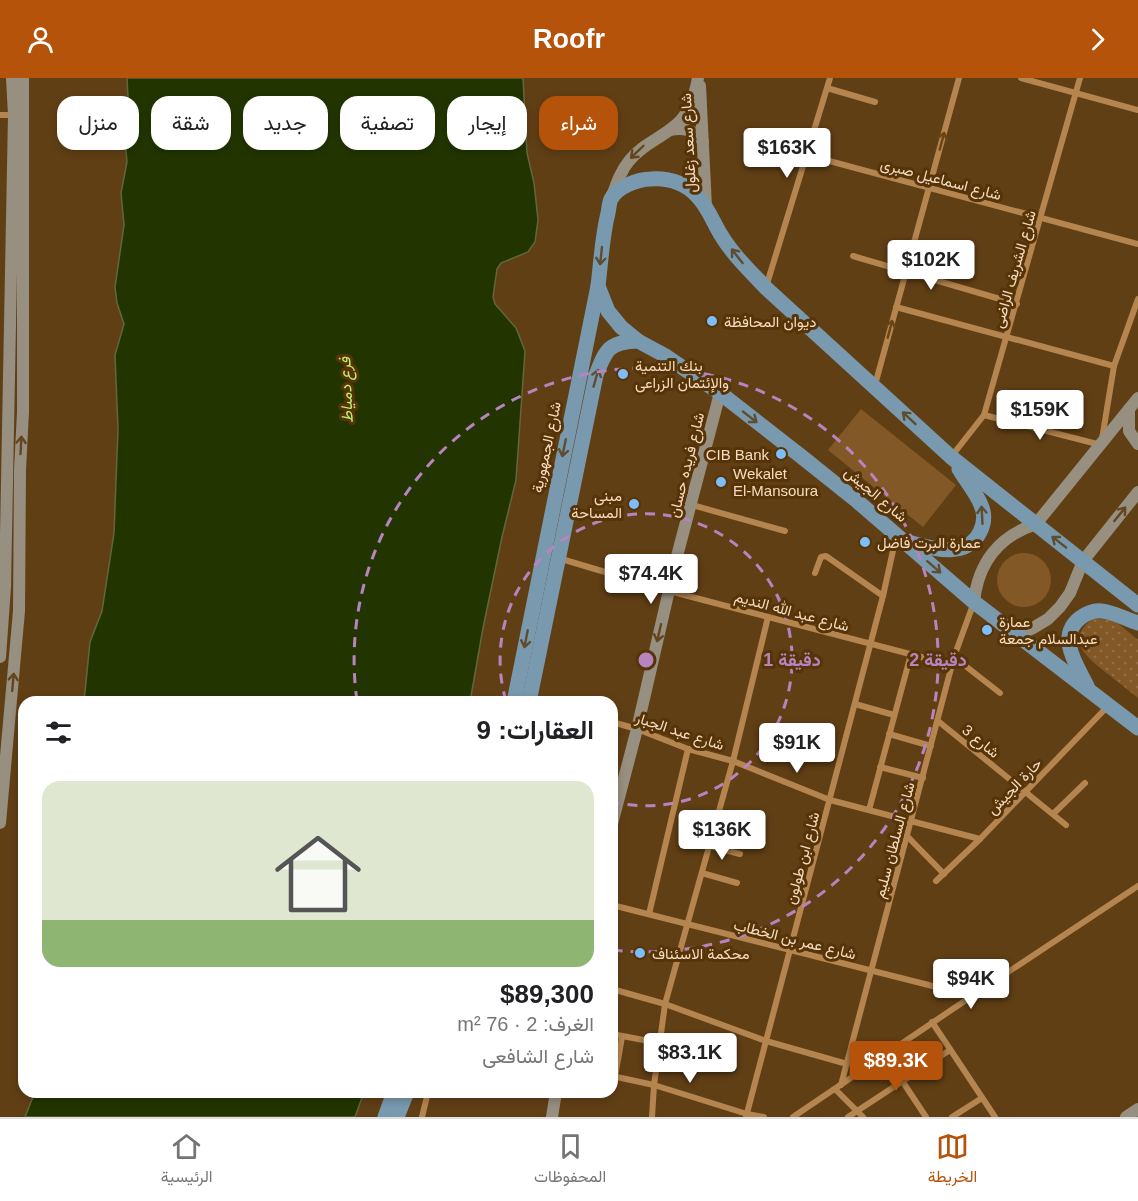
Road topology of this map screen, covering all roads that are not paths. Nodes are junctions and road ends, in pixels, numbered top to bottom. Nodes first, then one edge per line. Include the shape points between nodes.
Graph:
1 (12, 78) edge
2 (23, 78) edge
3 (699, 78) edge
4 (830, 78) edge
5 (959, 78) edge
6 (1021, 78) edge
7 (1080, 78) edge
8 (827, 88) junction
9 (1076, 93) junction
10 (875, 102) dead end
11 (1138, 110) edge
12 (0, 115) edge
13 (14, 115) junction
14 (669, 130) junction
15 (703, 141) junction
16 (807, 155) junction
17 (929, 188) junction
18 (611, 199) junction
19 (706, 207) junction
20 (1041, 218) junction
21 (14, 229) junction
22 (1138, 243) edge
23 (853, 256) dead end
24 (906, 272) junction
25 (598, 286) junction
26 (766, 288) junction
27 (1138, 299) edge
28 (1017, 304) junction
29 (896, 307) junction
30 (1007, 337) junction
31 (638, 341) junction
32 (4, 362) edge
33 (1114, 366) junction
34 (874, 386) junction
35 (720, 393) junction
36 (1138, 398) edge
37 (1129, 409) junction
38 (984, 415) junction
39 (1138, 444) edge
40 (1101, 445) junction
41 (951, 457) junction
42 (9, 470) edge
43 (1138, 492) edge
44 (692, 505) junction
45 (1036, 524) junction
46 (785, 531) dead end
47 (901, 538) junction
48 (557, 558) junction
49 (1083, 561) junction
50 (815, 573) dead end
51 (3, 587) edge
52 (669, 591) junction
53 (883, 596) junction
54 (974, 602) junction
55 (1138, 605) edge
56 (768, 617) junction
57 (1138, 623) edge
58 (1018, 635) junction
59 (871, 644) junction
60 (910, 654) junction
61 (0, 657) edge
62 (954, 657) junction
63 (952, 665) junction
64 (1090, 690) junction
65 (1000, 693) dead end
66 (528, 696) edge
67 (528, 696) edge
68 (855, 704) junction
69 (1108, 705) junction
70 (894, 715) junction
71 (938, 721) junction
72 (618, 724) edge
73 (637, 729) junction
74 (1138, 729) edge
75 (890, 734) junction
76 (931, 746) junction
77 (688, 749) junction
78 (733, 761) junction
79 (880, 767) junction
80 (922, 778) junction
81 (1085, 783) dead end
82 (1025, 792) junction
83 (830, 800) junction
84 (618, 801) edge
85 (2, 803) edge
86 (869, 810) junction
87 (1053, 814) junction
88 (911, 820) junction
89 (0, 823) edge
90 (1066, 825) dead end
91 (907, 836) junction
92 (980, 839) junction
93 (710, 846) junction
94 (740, 854) dead end
95 (702, 873) junction
96 (944, 874) junction
97 (936, 881) dead end
98 (737, 883) dead end
99 (1138, 886) edge
100 (618, 906) edge
101 (649, 914) junction
102 (688, 924) junction
103 (790, 950) junction
104 (872, 971) junction
105 (618, 990) edge
106 (972, 996) junction
107 (665, 1004) junction
108 (932, 1023) junction
109 (618, 1036) edge
110 (622, 1037) junction
111 (766, 1041) junction
112 (659, 1043) junction
113 (950, 1050) junction
114 (885, 1055) junction
115 (618, 1056) edge
116 (847, 1064) junction
117 (618, 1077) edge
118 (903, 1081) junction
119 (654, 1085) junction
120 (838, 1087) junction
121 (392, 1098) edge
122 (405, 1098) edge
123 (427, 1098) edge
124 (555, 1098) edge
125 (982, 1098) junction
126 (1138, 1109) edge
127 (857, 1111) junction
128 (747, 1116) edge
129 (385, 1117) edge
130 (397, 1117) edge
131 (422, 1117) edge
132 (552, 1117) edge
133 (652, 1117) edge
134 (764, 1117) edge
135 (793, 1117) edge
136 (848, 1117) edge
137 (863, 1117) edge
138 (926, 1117) edge
139 (952, 1117) edge
140 (994, 1117) edge
141 (1126, 1117) edge

1 - 13 street
2 - 21 street
3 - 14 street, شارع سعد زغلول via 682,119
3 - 15 street, شارع سعد زغلول
4 - 8 street
17 -> 5 street
6 - 9 street
7 - 9 street, شارع الشريف الراضى
8 - 10 street
8 - 16 street
9 - 11 street
9 - 20 street, شارع الشريف الراضى
12 - 13 street
13 - 21 street
14 - 15 street via 688,129
14 -> 18 street, شارع سعد زغلول via 629,160
15 - 19 street, شارع سعد زغلول
16 - 17 street, شارع اسماعيل صبرى
16 - 26 street
17 - 20 street, شارع اسماعيل صبرى
17 - 24 street
18 - 19 main road via 633,183 661,178 687,187
18 -> 25 main road, شارع الجمهورية
26 -> 19 main road via 722,237
20 - 22 street, شارع اسماعيل صبرى
20 - 28 street, شارع الشريف الراضى
21 - 32 street
42 -> 21 street via 23,412
23 - 24 street
24 - 28 street
24 - 29 street
25 - 31 main road, شارع الجيش via 608,311
25 -> 66 main road, شارع الجمهورية
26 - 34 main road
27 - 33 street
28 - 30 street, شارع الشريف الراضى
29 - 30 street
34 -> 29 street
30 - 33 street
30 - 38 street, شارع الشريف الراضى
31 - 35 main road, شارع الجيش
48 -> 31 main road, شارع الجمهورية via 596,375 612,345
32 - 42 street
33 - 40 street
41 -> 34 main road
35 - 44 street, شارع فريده حسان
35 -> 47 main road, شارع الجيش
36 - 37 street
37 - 39 street via 1129,431
37 - 40 street
38 - 40 street
38 - 41 street, شارع الشريف الراضى
40 - 45 street
41 - 45 main road
47 -> 41 main road via 950,551 961,549 977,537 984,517 982,506
42 - 51 street
85 -> 42 street via 19,611
49 -> 43 street
44 - 46 street
44 - 52 street, شارع فريده حسان
49 -> 45 main road
45 - 54 street via 1012,535 992,552 979,576
47 - 53 street, شارع ابن طولون
47 -> 54 main road, شارع الجيش
48 - 52 street, شارع عبد الله النديم
48 - 67 main road, شارع الجمهورية
49 - 55 main road
49 - 58 street via 1060,607
50 - 53 street via 821,557 826,556
51 - 61 street
52 - 56 street, شارع عبد الله النديم
52 -> 73 street, شارع فريده حسان
53 - 59 street, شارع ابن طولون
54 - 58 main road, شارع الجيش
54 - 62 street, شارع السلطان سليم
56 - 59 street, شارع عبد الله النديم
56 - 78 street
57 - 64 main road via 1106,611 1095,611 1076,621 1068,641 1070,652
58 - 64 main road, شارع الجيش
59 - 60 street, شارع عبد الله النديم
59 - 68 street, شارع ابن طولون
60 - 63 street, شارع عبد الله النديم
60 - 70 street
62 - 63 street, شارع السلطان سليم
62 - 65 street
63 - 71 street, شارع السلطان سليم
64 - 69 main road, شارع الجيش
68 - 70 street
68 - 83 street, شارع ابن طولون
69 - 74 main road, شارع الجيش
69 - 82 street, حارة الجيش
70 - 75 street
71 - 76 street, شارع السلطان سليم
71 - 82 street, شارع 3
72 - 73 street, شارع عبد الجبار
73 - 77 street, شارع عبد الجبار
73 - 84 street, شارع فريده حسان
75 - 76 street
75 - 79 street
76 - 80 street, شارع السلطان سليم
77 - 78 street, شارع عبد الجبار
77 - 101 street
78 - 83 street, شارع عبد الجبار
78 - 93 street
79 - 80 street
79 - 86 street
80 - 88 street, شارع السلطان سليم
81 - 87 street
82 - 87 street, شارع 3
82 - 92 street, حارة الجيش
83 - 86 street, شارع عبد الجبار
83 - 103 street, شارع ابن طولون
85 - 89 street
86 - 88 street, شارع عبد الجبار
87 - 90 street, شارع 3
88 - 91 street, شارع السلطان سليم
88 - 92 street, شارع عبد الجبار
91 - 96 street
91 - 104 street, شارع السلطان سليم
92 - 96 street, حارة الجيش
93 - 94 street
93 - 95 street
95 - 98 street
95 - 102 street
96 - 97 street, حارة الجيش
99 - 106 street
100 - 101 street, شارع عمر بن الخطاب
101 - 102 street, شارع عمر بن الخطاب
102 - 103 street, شارع عمر بن الخطاب
102 - 107 street
103 - 104 street, شارع عمر بن الخطاب
103 - 111 street, شارع ابن طولون
104 - 106 street, شارع عمر بن الخطاب
104 - 116 street, شارع السلطان سليم
105 - 107 street
106 - 108 street
107 - 111 street
107 - 112 street
108 - 113 street
108 - 114 street
109 - 110 street
110 - 112 street
110 - 115 street
111 - 116 street
111 - 128 street, شارع ابن طولون
112 - 119 street
113 - 118 street
113 - 125 street
114 - 118 street
114 - 120 street
116 - 120 street, شارع السلطان سليم
117 - 119 street
118 - 127 street
118 - 138 street
119 - 128 street
119 - 133 street
120 - 127 street
120 - 135 street
121 - 129 main road
122 - 130 main road
123 - 131 street
124 - 132 street
125 - 139 street
125 - 140 street
126 - 141 street
127 - 136 street
127 - 137 street
128 - 134 street

